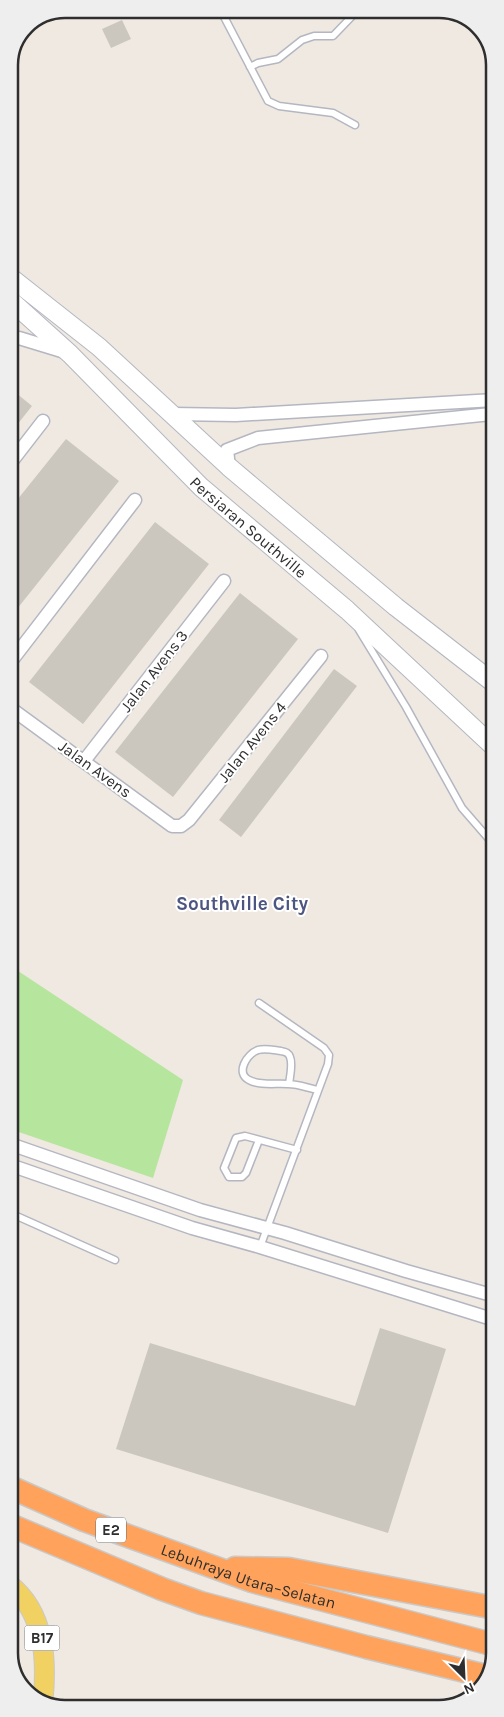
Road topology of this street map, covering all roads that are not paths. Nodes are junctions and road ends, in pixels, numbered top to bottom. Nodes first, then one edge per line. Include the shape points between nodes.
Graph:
1 (225, 18) edge
2 (350, 18) edge
3 (250, 67) junction
4 (355, 125) dead end
5 (18, 283) edge
6 (18, 308) edge
7 (18, 338) edge
8 (70, 354) junction
9 (486, 400) edge
10 (172, 414) junction
11 (486, 415) edge
12 (43, 421) dead end
13 (18, 453) edge
14 (229, 467) junction
15 (135, 500) dead end
16 (224, 581) dead end
17 (347, 610) junction
18 (18, 652) edge
19 (321, 656) dead end
20 (486, 677) edge
21 (18, 713) edge
22 (486, 740) edge
23 (84, 761) junction
24 (182, 826) joint
25 (486, 836) edge
26 (259, 1003) dead end
27 (289, 1084) junction
28 (318, 1090) junction
29 (259, 1140) junction
30 (18, 1147) edge
31 (296, 1150) junction
32 (18, 1168) edge
33 (18, 1217) edge
34 (268, 1228) junction
35 (260, 1247) junction
36 (115, 1260) dead end
37 (486, 1293) edge
38 (486, 1317) edge
39 (18, 1491) edge
40 (18, 1528) edge
41 (214, 1567) junction
42 (18, 1591) edge
43 (486, 1606) edge
44 (486, 1643) edge
45 (406, 1657) junction
46 (481, 1675) edge
47 (475, 1684) edge
48 (43, 1694) edge

1 - 3 lane
2 - 3 lane via 333,36 302,40 278,58
3 - 4 lane via 268,101 279,106 333,113
5 - 10 main road, Persiaran Southville via 99,347
6 - 8 main road, Persiaran Southville
7 - 8 street
8 - 17 main road, Persiaran Southville via 201,487
9 - 10 street via 236,415
10 - 14 main road, Persiaran Southville
11 - 14 street via 258,438 227,450
12 - 13 street
14 - 20 main road, Persiaran Southville via 396,607
15 - 18 street
16 - 23 street, Jalan Avens 3
17 - 22 main road, Persiaran Southville
17 - 25 lane via 462,808
19 - 24 street, Jalan Avens 4
21 - 23 street, Jalan Avens
23 - 24 street, Jalan Avens via 172,826
26 - 28 lane via 324,1048 329,1055
27 - 27 lane via 249,1080 242,1068 255,1051 268,1049 287,1053 291,1062
27 - 28 lane
28 - 31 lane
29 - 29 lane via 246,1173 242,1177 229,1177 224,1168 236,1138 245,1136
29 - 31 lane
30 - 34 street via 200,1210
31 - 34 lane
32 - 35 street via 192,1228
33 - 36 lane
34 - 35 lane
34 - 37 street
35 - 38 street
39 - 41 highway, Lebuhraya Utara–Selatan / E2 via 84,1520
40 - 45 highway, E2 via 201,1602
41 - 43 highway via 289,1569
41 - 44 highway, Lebuhraya Utara–Selatan / E2 via 252,1581
42 - 48 main road, B17 via 29,1606 42,1639
45 - 46 highway, E2
45 - 47 highway

